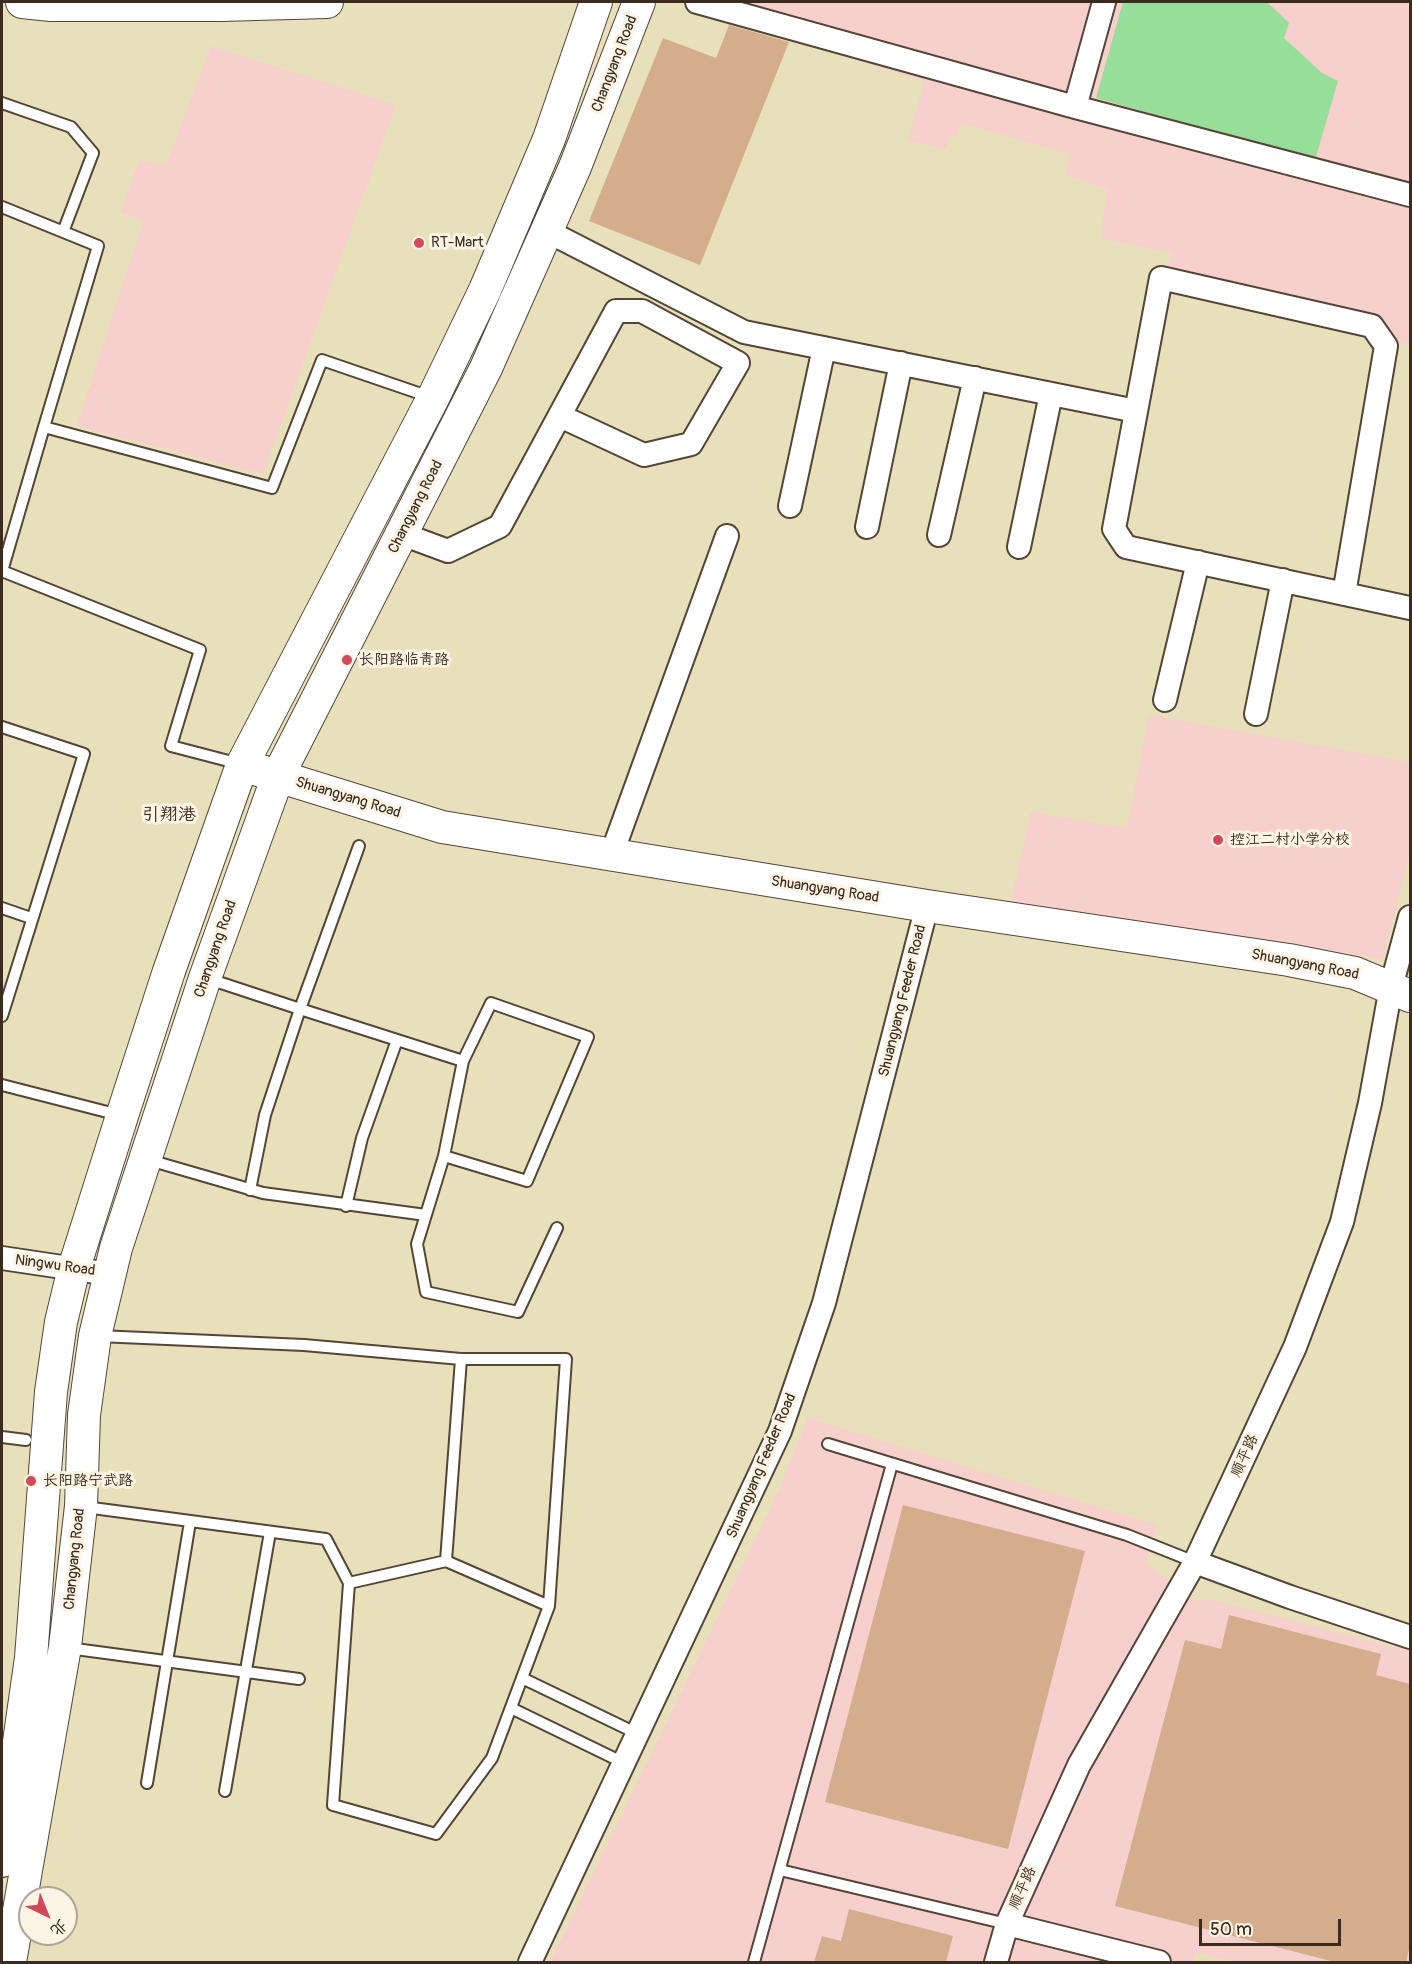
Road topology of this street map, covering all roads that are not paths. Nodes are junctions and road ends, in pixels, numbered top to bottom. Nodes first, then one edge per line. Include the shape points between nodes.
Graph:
1 (22, 2) edge
2 (272, 2) edge
3 (327, 2) edge
4 (596, 2) edge
5 (639, 2) edge
6 (697, 2) edge
7 (1104, 2) edge
8 (2, 103) edge
9 (1075, 107) junction
10 (1410, 195) edge
11 (2, 207) edge
12 (548, 231) junction
13 (63, 232) junction
14 (824, 348) junction
15 (901, 363) junction
16 (975, 378) junction
17 (1051, 394) junction
18 (433, 398) junction
19 (1136, 411) junction
20 (560, 416) junction
21 (44, 427) junction
22 (789, 506) dead end
23 (867, 527) dead end
24 (402, 534) junction
25 (939, 535) dead end
26 (727, 536) dead end
27 (1019, 547) dead end
28 (1198, 562) junction
29 (1283, 580) junction
30 (1344, 594) junction
31 (1410, 608) edge
32 (1165, 700) dead end
33 (1256, 714) dead end
34 (2, 727) edge
35 (242, 765) junction
36 (278, 776) junction
37 (359, 846) dead end
38 (611, 856) junction
39 (927, 906) junction
40 (2, 908) edge
41 (1410, 917) edge
42 (31, 918) junction
43 (206, 978) junction
44 (1401, 992) edge
45 (300, 1009) junction
46 (2, 1016) edge
47 (397, 1040) junction
48 (463, 1061) junction
49 (2, 1085) edge
50 (122, 1116) junction
51 (444, 1156) junction
52 (146, 1160) junction
53 (250, 1190) junction
54 (346, 1206) junction
55 (426, 1215) junction
56 (557, 1228) dead end
57 (2, 1258) edge
58 (74, 1268) junction
59 (109, 1275) junction
60 (95, 1336) junction
61 (461, 1359) junction
62 (2, 1437) edge
63 (26, 1440) dead end
64 (828, 1444) dead end
65 (892, 1464) junction
66 (81, 1506) junction
67 (190, 1522) junction
68 (270, 1532) junction
69 (446, 1561) junction
70 (1195, 1562) junction
71 (349, 1583) junction
72 (549, 1606) junction
73 (1410, 1637) edge
74 (65, 1647) junction
75 (167, 1661) junction
76 (246, 1671) junction
77 (522, 1678) junction
78 (299, 1679) dead end
79 (511, 1708) junction
80 (638, 1734) junction
81 (624, 1763) junction
82 (147, 1783) dead end
83 (225, 1791) dead end
84 (2, 1851) edge
85 (780, 1870) junction
86 (1007, 1924) junction
87 (10, 1962) edge
88 (530, 1962) edge
89 (754, 1962) edge
90 (996, 1962) edge
91 (1159, 1962) edge

1 - 2 main road
2 - 3 main road
4 - 18 main road via 519,215
5 - 12 main road, Changyang Road
6 - 9 street
7 - 9 street
8 - 13 lane via 70,127 93,153
9 - 10 street
11 - 13 lane
12 - 14 street via 744,332
12 - 24 main road, Changyang Road via 486,368
13 - 21 lane via 98,246
14 - 15 street
14 - 22 street
15 - 16 street
15 - 23 street
16 - 17 street
16 - 25 street
17 - 19 street
17 - 27 street
18 - 21 lane via 322,360 272,488
18 - 35 main road
19 - 28 street via 1114,529 1126,547
19 - 30 street via 1161,278 1372,326 1386,346
20 - 20 street via 616,311 642,311 738,363 691,444 644,455
20 - 24 street via 500,526 448,551
21 - 35 lane via 2,571 200,650 171,746
24 - 36 main road, Changyang Road
26 - 38 street
28 - 29 street
28 - 32 street
29 - 30 street
29 - 33 street
30 - 31 street
34 - 42 lane via 84,754
35 - 36 main road, Shuangyang Road
35 - 50 main road
36 - 38 main road, Shuangyang Road via 442,827
36 - 43 main road, Changyang Road
37 - 45 lane
38 - 39 main road, Shuangyang Road
39 - 44 main road, Shuangyang Road via 1289,960 1355,973
39 - 80 street, Shuangyang Feeder Road via 830,1281 796,1385 762,1474
40 - 42 lane
41 - 44 street, 顺平路
42 - 46 lane
43 - 45 lane
43 - 52 main road, Changyang Road
44 - 70 street, 顺平路 via 1342,1222 1295,1347
45 - 47 lane
45 - 53 lane via 265,1115
47 - 48 lane
47 - 54 lane via 362,1138
48 - 51 lane
48 - 51 lane via 491,1003 588,1037 527,1181
49 - 50 lane
50 - 58 main road
51 - 55 lane
52 - 53 lane
52 - 59 main road, Changyang Road
53 - 54 lane
54 - 55 lane
55 - 56 lane via 417,1244 426,1292 518,1312
57 - 58 street, Ningwu Road
58 - 59 street, Ningwu Road
58 - 84 main road via 51,1392 30,1658
59 - 60 main road, Changyang Road
60 - 61 lane via 304,1345
60 - 66 main road, Changyang Road via 84,1415
61 - 69 lane
61 - 72 lane via 566,1359
62 - 63 lane
64 - 65 lane
65 - 70 lane via 1127,1535
65 - 85 lane
66 - 67 lane
66 - 74 main road, Changyang Road
67 - 68 lane
67 - 75 lane
68 - 71 lane via 326,1539
68 - 76 lane
69 - 71 lane
69 - 72 lane
70 - 73 street
70 - 86 street, 顺平路 via 1078,1765
71 - 79 lane via 333,1805 436,1834 492,1758
72 - 77 lane
74 - 75 lane
74 - 87 main road, Changyang Road
75 - 76 lane
75 - 82 lane
76 - 78 lane
76 - 83 lane
77 - 79 lane
77 - 80 lane
79 - 81 lane
80 - 81 street, Shuangyang Feeder Road
81 - 88 street, Shuangyang Feeder Road
85 - 86 lane
85 - 89 lane
86 - 90 street, 顺平路
86 - 91 street

